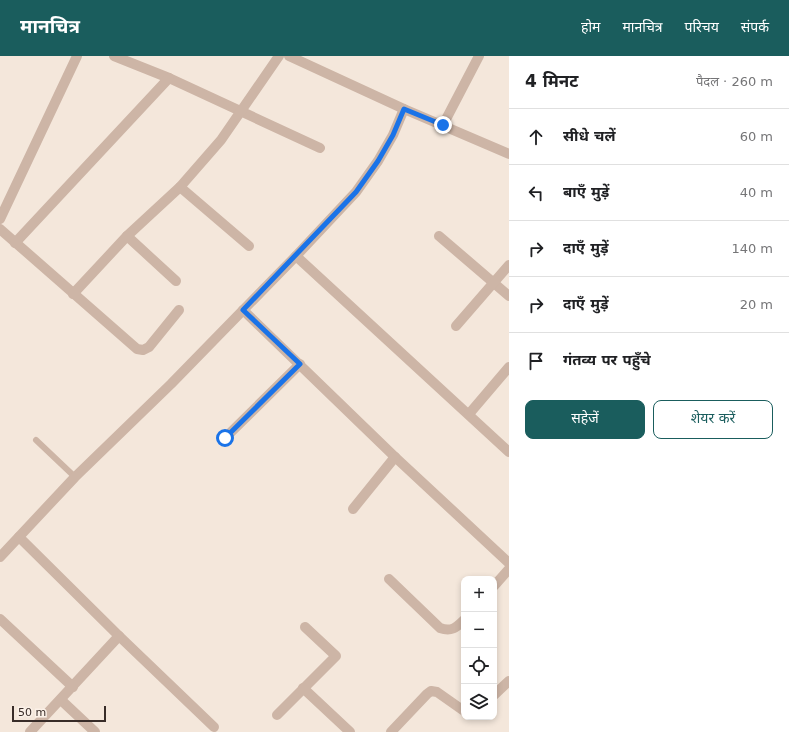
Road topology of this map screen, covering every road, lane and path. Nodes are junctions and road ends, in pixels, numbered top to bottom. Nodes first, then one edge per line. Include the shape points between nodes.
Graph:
1 (77, 56) edge
2 (114, 56) edge
3 (279, 56) edge
4 (289, 56) edge
5 (479, 56) edge
6 (169, 78) junction
7 (404, 109) junction
8 (242, 112) junction
9 (443, 125) junction
10 (320, 148) dead end
11 (509, 154) edge
12 (180, 187) junction
13 (0, 219) edge
14 (0, 229) edge
15 (127, 236) junction
16 (439, 236) dead end
17 (15, 243) junction
18 (249, 246) dead end
19 (296, 256) junction
20 (509, 265) edge
21 (176, 281) dead end
22 (493, 283) junction
23 (73, 294) junction
24 (509, 296) edge
25 (179, 310) dead end
26 (243, 310) junction
27 (456, 326) dead end
28 (300, 364) junction
29 (509, 367) edge
30 (469, 414) junction
31 (225, 438) dead end
32 (36, 440) dead end
33 (509, 452) edge
34 (395, 457) junction
35 (75, 478) junction
36 (353, 509) dead end
37 (19, 537) junction
38 (0, 557) edge
39 (509, 563) edge
40 (509, 569) edge
41 (389, 579) dead end
42 (497, 583) edge
43 (0, 619) edge
44 (461, 622) edge
45 (305, 627) dead end
46 (119, 636) junction
47 (509, 681) edge
48 (73, 687) junction
49 (303, 688) junction
50 (497, 693) edge
51 (61, 700) junction
52 (461, 709) edge
53 (277, 715) dead end
54 (214, 727) dead end
55 (30, 732) edge
56 (95, 732) edge
57 (350, 732) edge
58 (391, 732) edge

1 - 13 street
2 - 6 street
3 - 8 street
4 - 7 street
5 - 9 street
6 - 8 street
6 - 17 street
7 - 9 street
7 - 19 street via 393,135 360,186
8 - 10 street
8 - 12 street
9 - 11 street
12 - 15 street
12 - 18 street
14 - 17 street
15 - 21 street
15 - 23 street
16 - 22 street
17 - 23 street
19 - 26 street
19 - 30 street
20 - 22 street
22 - 24 street
22 - 27 street
23 - 25 street via 137,349 143,350 149,347
26 - 28 street
26 - 35 street
28 - 31 street
28 - 34 street
29 - 30 street
30 - 33 street
32 - 35 lane
34 - 36 street
34 - 39 street
35 - 37 street
37 - 38 street
37 - 46 street
40 - 42 street
41 - 44 street via 440,628 447,631
43 - 48 street
45 - 49 street via 336,656
46 - 48 street
46 - 54 street
47 - 50 street
48 - 51 street
49 - 53 street
49 - 57 street
51 - 55 street
51 - 56 street
52 - 58 street via 431,691

